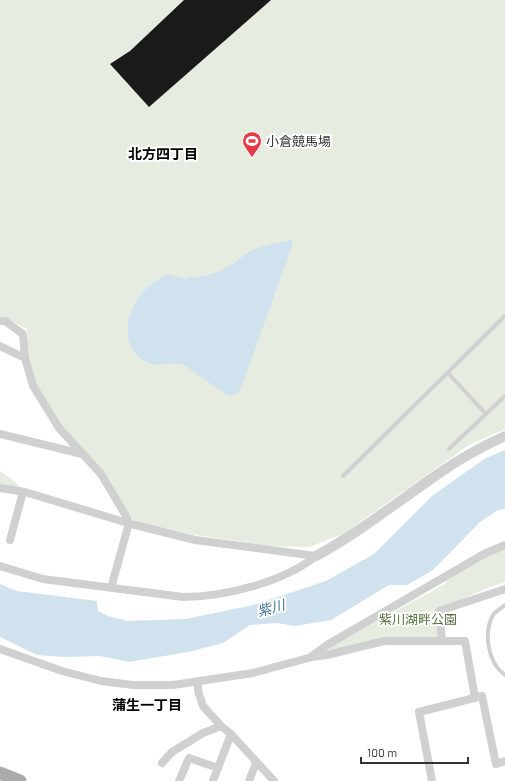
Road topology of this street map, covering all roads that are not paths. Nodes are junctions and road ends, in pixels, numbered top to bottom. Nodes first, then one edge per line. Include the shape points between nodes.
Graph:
1 (505, 316) edge
2 (0, 321) edge
3 (0, 346) edge
4 (25, 358) junction
5 (448, 373) junction
6 (505, 396) edge
7 (486, 414) junction
8 (0, 434) edge
9 (505, 436) edge
10 (449, 449) dead end
11 (82, 454) junction
12 (343, 476) dead end
13 (0, 488) edge
14 (23, 492) junction
15 (128, 523) junction
16 (10, 540) dead end
17 (505, 544) edge
18 (316, 556) junction
19 (0, 566) edge
20 (111, 588) junction
21 (505, 589) edge
22 (505, 605) edge
23 (442, 640) junction
24 (0, 649) edge
25 (312, 657) junction
26 (505, 675) edge
27 (198, 682) junction
28 (475, 698) junction
29 (221, 726) junction
30 (231, 734) junction
31 (505, 761) edge
32 (256, 763) junction
33 (162, 764) dead end
34 (218, 768) junction
35 (0, 773) edge
36 (20, 781) edge
37 (179, 781) edge
38 (213, 781) edge
39 (249, 781) edge
40 (274, 781) edge
41 (432, 781) edge

1 - 5 lane
2 - 4 street via 5,321 23,334
3 - 4 street
4 - 11 street via 37,393 59,428
5 - 7 lane
5 - 12 lane
6 - 7 lane
7 - 10 lane
8 - 11 street
9 - 18 street via 442,471
11 - 15 street via 101,474
13 - 14 street
14 - 15 street
14 - 16 street
15 - 18 street via 195,540
15 - 20 street
17 - 25 street via 328,645
18 - 20 street via 308,563 274,580 215,595 183,597
19 - 20 street via 43,579
21 - 23 street via 439,611
22 - 26 lane via 494,614 490,623 488,646 496,666
23 - 25 street via 384,641
23 - 28 street via 465,641
24 - 27 street via 62,671 102,681 133,686
25 - 27 street via 253,673
27 - 29 street via 203,706
28 - 31 street via 482,696 496,764
28 - 41 street via 419,712
29 - 30 street
29 - 33 street via 204,732 172,752
30 - 32 street
30 - 34 street
32 - 39 street
32 - 40 street
34 - 37 street via 189,758
34 - 38 street
35 - 36 main road

